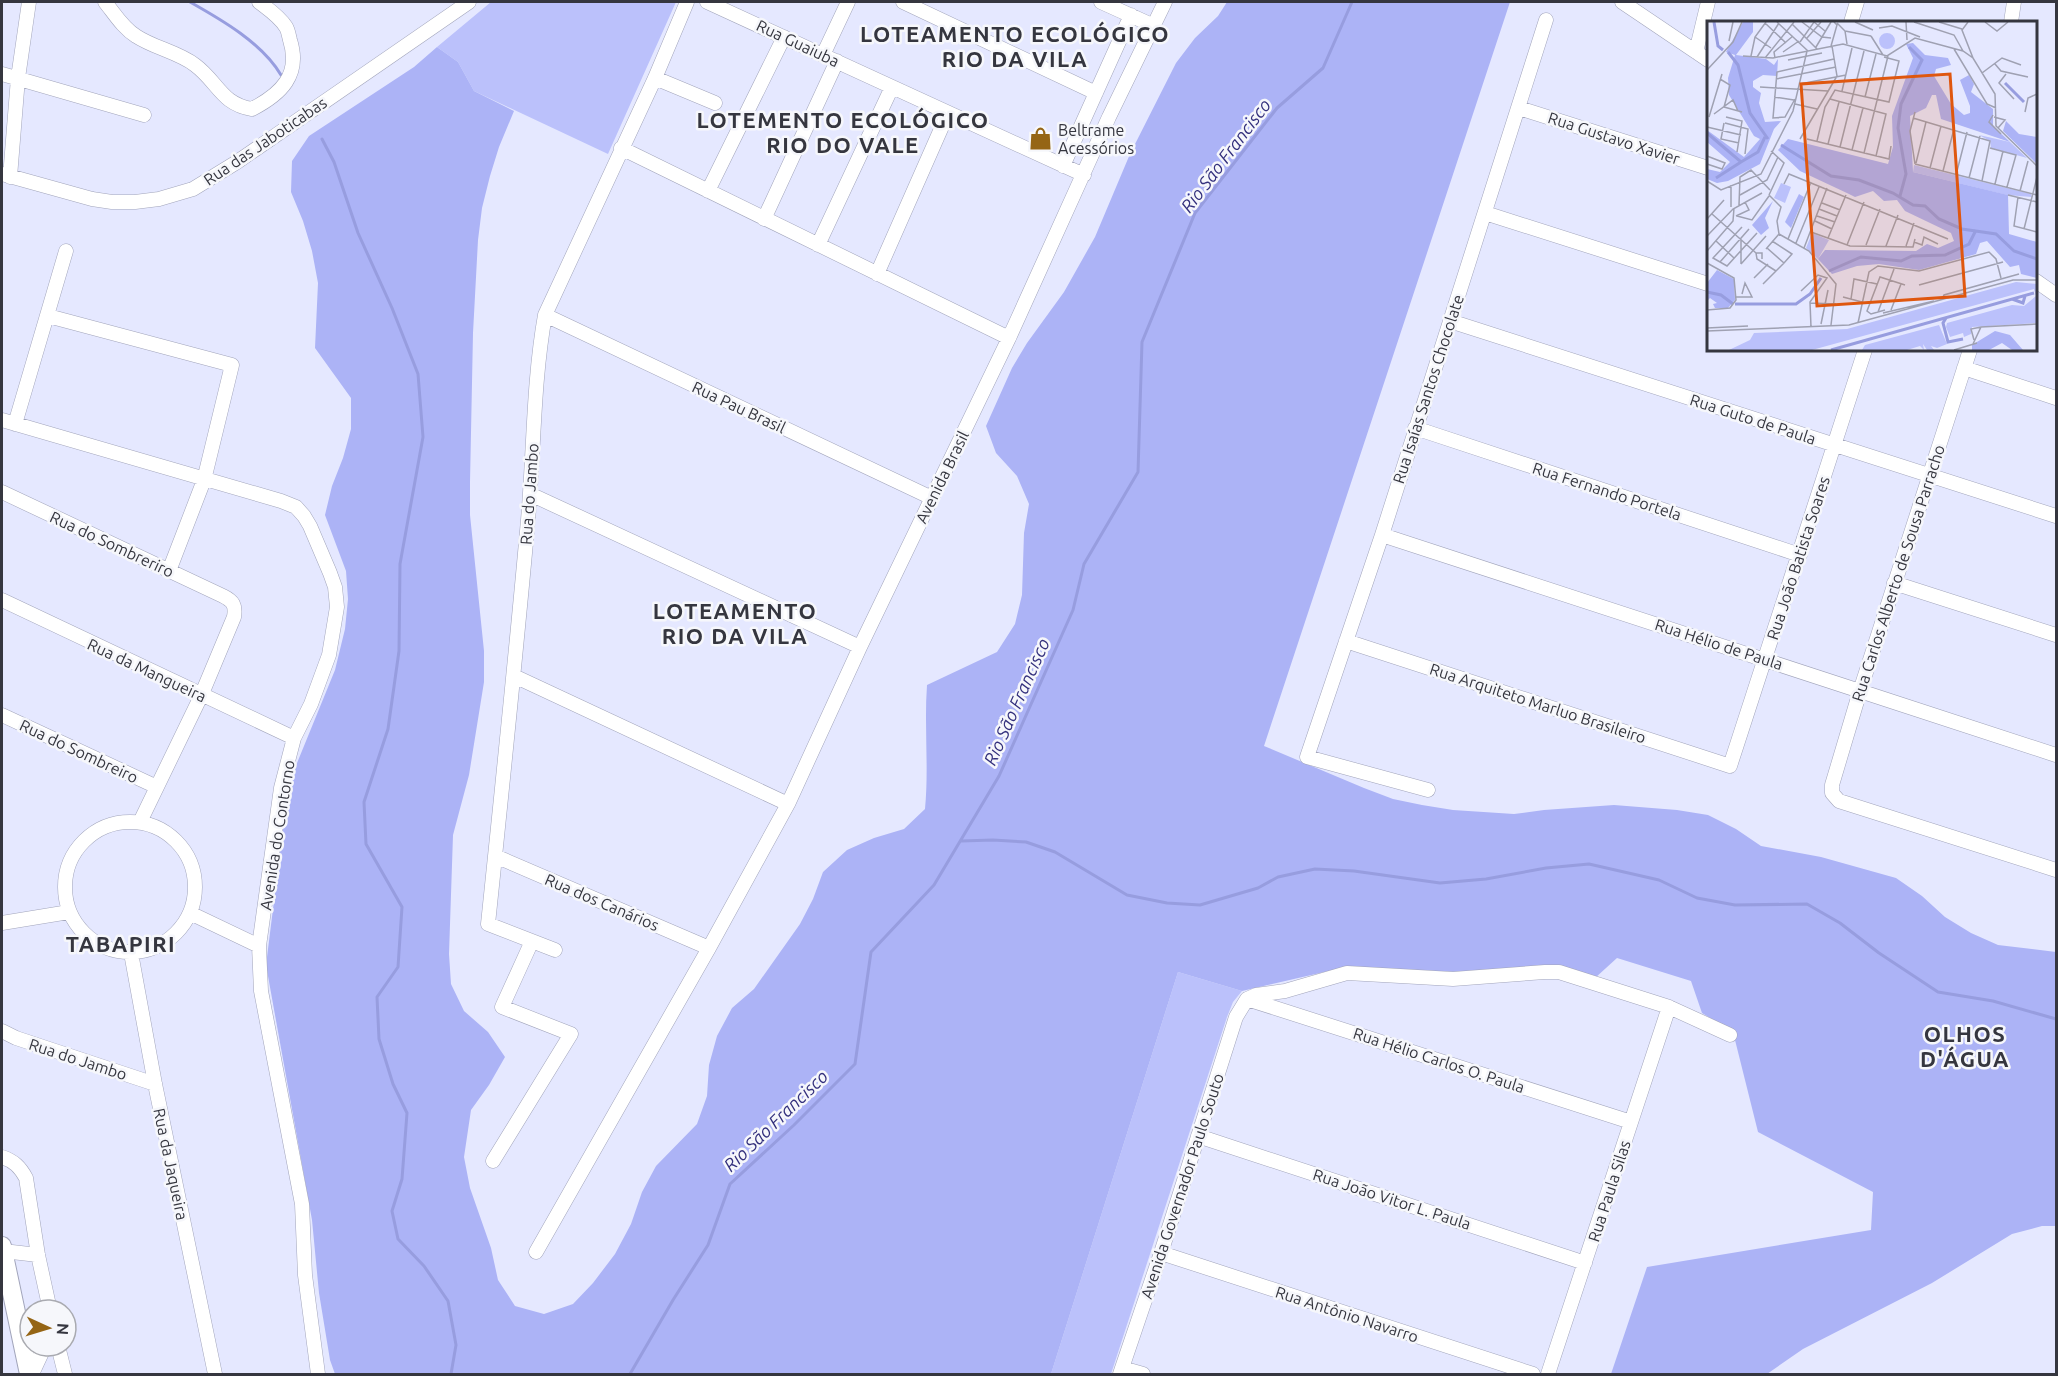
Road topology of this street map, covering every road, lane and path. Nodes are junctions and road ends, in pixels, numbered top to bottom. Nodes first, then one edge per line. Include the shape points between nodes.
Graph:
1 (29, 2) edge
2 (105, 2) edge
3 (259, 2) edge
4 (469, 2) edge
5 (687, 2) edge
6 (707, 2) edge
7 (848, 2) edge
8 (903, 2) edge
9 (1101, 2) edge
10 (1165, 2) edge
11 (1622, 2) edge
12 (1708, 2) edge
13 (1857, 2) edge
14 (2014, 2) edge
15 (1131, 15) junction
16 (1546, 20) dead end
17 (1851, 21) edge
18 (2011, 21) edge
19 (1154, 26) junction
20 (784, 37) junction
21 (1696, 52) junction
22 (823, 55) junction
23 (1707, 59) edge
24 (837, 62) junction
25 (2, 74) edge
26 (18, 78) junction
27 (655, 78) junction
28 (892, 87) junction
29 (1096, 93) junction
30 (715, 102) dead end
31 (1519, 108) junction
32 (948, 113) junction
33 (144, 115) dead end
34 (621, 148) junction
35 (1063, 166) junction
36 (1707, 168) edge
37 (6, 175) edge
38 (1084, 175) junction
39 (708, 191) junction
40 (1485, 213) junction
41 (764, 219) junction
42 (818, 245) junction
43 (66, 251) dead end
44 (877, 273) junction
45 (2037, 282) edge
46 (1707, 284) edge
47 (2056, 295) edge
48 (545, 315) junction
49 (48, 316) junction
50 (1449, 321) junction
51 (1009, 338) junction
52 (1865, 351) edge
53 (1970, 351) edge
54 (1964, 368) junction
55 (2056, 398) edge
56 (8, 422) edge
57 (1414, 428) junction
58 (1833, 445) junction
59 (1930, 475) junction
60 (204, 480) junction
61 (2, 492) edge
62 (530, 494) junction
63 (932, 498) junction
64 (2056, 516) edge
65 (1382, 535) junction
66 (1800, 555) junction
67 (169, 571) junction
68 (1894, 583) junction
69 (223, 596) joint
70 (2, 600) edge
71 (2056, 635) edge
72 (1346, 641) junction
73 (860, 647) junction
74 (1765, 658) junction
75 (514, 676) junction
76 (1860, 691) junction
77 (201, 696) junction
78 (2, 716) edge
79 (294, 738) junction
80 (2056, 755) edge
81 (1730, 766) joint
82 (157, 788) junction
83 (1428, 790) dead end
84 (788, 804) junction
85 (140, 822) junction
86 (495, 856) junction
87 (2056, 870) edge
88 (69, 912) junction
89 (190, 913) junction
90 (2, 923) edge
91 (532, 941) junction
92 (259, 946) junction
93 (709, 948) junction
94 (555, 950) dead end
95 (131, 953) junction
96 (1247, 999) junction
97 (1669, 1007) junction
98 (2, 1031) edge
99 (1731, 1035) dead end
100 (154, 1084) junction
101 (1631, 1122) junction
102 (1198, 1136) junction
103 (2, 1157) edge
104 (493, 1161) dead end
105 (2, 1249) edge
106 (536, 1252) dead end
107 (1161, 1253) junction
108 (38, 1255) junction
109 (1585, 1263) junction
110 (47, 1298) edge
111 (39, 1358) edge
112 (61, 1358) edge
113 (1121, 1371) edge
114 (30, 1374) edge
115 (64, 1374) edge
116 (215, 1374) edge
117 (318, 1374) edge
118 (1143, 1374) edge
119 (1533, 1374) edge
120 (1548, 1374) edge

1 - 26 street
2 - 3 street via 136,36 194,64 227,99 252,109 277,94 293,68 293,50 286,27
4 - 37 street, Rua das Jaboticabas via 193,189 159,199 112,202
5 - 27 street, Rua do Jambo
6 - 20 street, Rua Guaiuba
7 - 22 street
8 - 29 street
9 - 15 street
10 - 19 street, Avenida Brasil
11 - 21 street
12 - 21 street
13 - 17 street
14 - 18 street
15 - 19 street
15 - 29 street
16 - 31 street, Rua Isaías Santos Chocolate
19 - 38 street, Avenida Brasil
20 - 22 street, Rua Guaiuba
20 - 39 street
21 - 23 street
22 - 24 street, Rua Guaiuba
24 - 28 street, Rua Guaiuba
24 - 41 street
25 - 26 street
26 - 33 street
26 - 37 street
27 - 30 street
27 - 34 street, Rua do Jambo
28 - 32 street, Rua Guaiuba
28 - 42 street
29 - 35 street
31 - 36 street, Rua Gustavo Xavier
31 - 40 street, Rua Isaías Santos Chocolate
32 - 35 street, Rua Guaiuba
32 - 44 street
34 - 39 street
34 - 48 street, Rua do Jambo
35 - 38 street, Rua Guaiuba
38 - 51 street, Avenida Brasil
39 - 41 street
40 - 46 street
40 - 50 street, Rua Isaías Santos Chocolate
41 - 42 street
42 - 44 street
43 - 49 street
44 - 51 street
45 - 47 street
48 - 62 street, Rua do Jambo via 536,372
48 - 63 street, Rua Pau Brasil
49 - 56 street
49 - 60 street via 232,365
50 - 57 street, Rua Isaías Santos Chocolate
50 - 58 street, Rua Guto de Paula
51 - 63 street, Avenida Brasil
52 - 58 street, Rua João Batista Soares
53 - 54 street, Rua Carlos Alberto de Sousa Parracho
54 - 55 street
54 - 59 street, Rua Carlos Alberto de Sousa Parracho
56 - 60 street, Avenida do Contorno
57 - 65 street, Rua Isaías Santos Chocolate
57 - 66 street, Rua Fernando Portela
58 - 59 street, Rua Guto de Paula
58 - 66 street, Rua João Batista Soares
59 - 64 street, Rua Guto de Paula
59 - 68 street, Rua Carlos Alberto de Sousa Parracho
60 - 67 street
60 - 79 street, Avenida do Contorno via 296,507 310,526 335,586 337,607 330,655
61 - 67 street, Rua do Sombreriro
62 - 73 street
62 - 75 street, Rua do Jambo
63 - 73 street, Avenida Brasil
65 - 72 street, Rua Isaías Santos Chocolate
65 - 74 street, Rua Hélio de Paula
66 - 74 street, Rua João Batista Soares
67 - 69 street, Rua do Sombreriro
68 - 71 street
68 - 76 street, Rua Carlos Alberto de Sousa Parracho
69 - 77 street, Rua do Sombreiro via 234,605 234,616
70 - 77 street, Rua da Mangueira
72 - 81 street, Rua Arquiteto Marluo Brasileiro
72 - 83 street, Rua Isaías Santos Chocolate via 1307,757
73 - 84 street, Avenida Brasil
74 - 76 street, Rua Hélio de Paula
74 - 81 street, Rua João Batista Soares
75 - 84 street
75 - 86 street, Rua do Jambo
76 - 80 street, Rua Hélio de Paula
76 - 87 street, Rua Carlos Alberto de Sousa Parracho via 1832,785 1834,798
77 - 79 street, Rua da Mangueira
77 - 82 street, Rua do Sombreiro
78 - 82 street, Rua do Sombreiro
79 - 92 street, Avenida do Contorno via 281,788
82 - 85 street, Rua do Sombreiro
84 - 93 street, Avenida Brasil
85 - 88 street via 117,822 96,831 78,846 68,867 64,890
85 - 89 street via 175,839 187,855 194,874 195,894
86 - 91 street, Rua do Jambo via 489,924
86 - 93 street, Rua dos Canários
88 - 90 street
88 - 95 street via 94,942
89 - 92 street
89 - 95 street via 166,942
91 - 94 street
91 - 104 street via 502,1006 571,1034
92 - 117 street, Avenida do Contorno via 261,991 302,1204 305,1275
93 - 106 street, Avenida Brasil
95 - 100 street, Rua da Jaqueira
96 - 97 street via 1347,973 1453,979 1545,972 1571,975
96 - 101 street, Rua Hélio Carlos O. Paula
96 - 102 street, Avenida Governador Paulo Souto via 1236,1017
97 - 99 street
97 - 101 street, Rua Paula Silas
98 - 100 street, Rua do Jambo
100 - 116 street, Rua da Jaqueira
101 - 109 street, Rua Paula Silas
102 - 107 street, Avenida Governador Paulo Souto
102 - 109 street, Rua João Vitor L. Paula
103 - 108 street via 20,1167 26,1178
105 - 108 street
105 - 114 main road
107 - 113 street, Avenida Governador Paulo Souto
107 - 119 street, Rua Antônio Navarro
108 - 110 street
109 - 120 street, Rua Paula Silas
111 - 114 street
112 - 115 street
113 - 118 street

